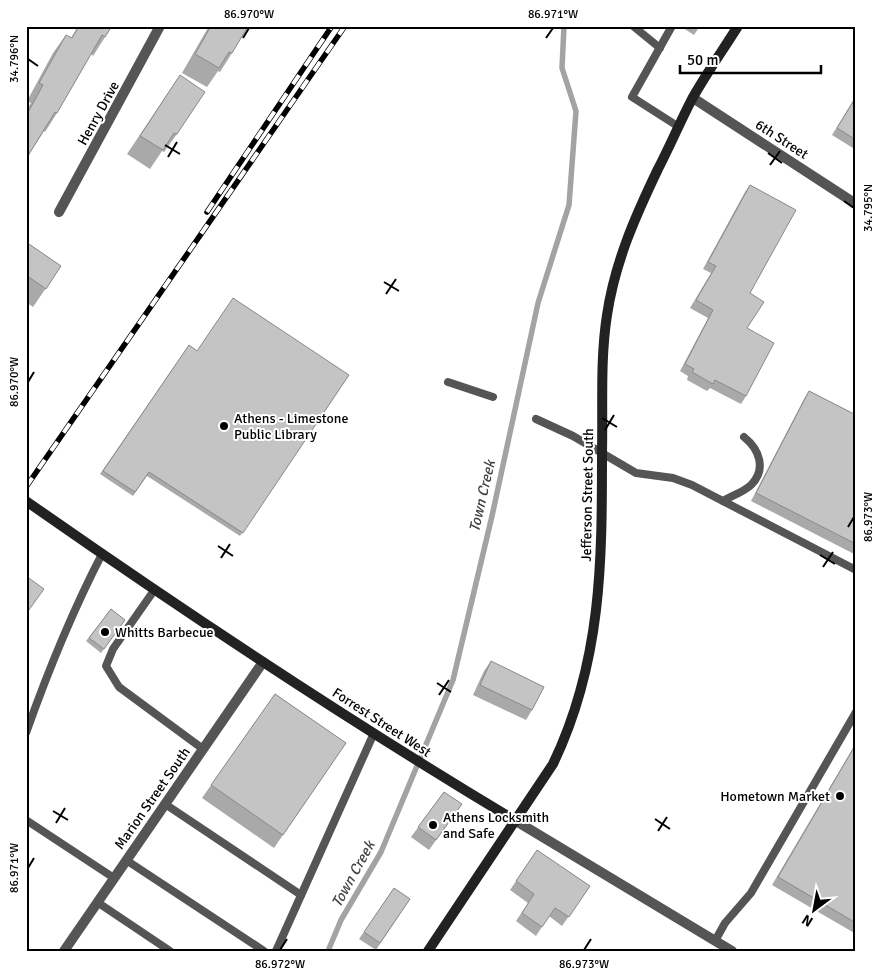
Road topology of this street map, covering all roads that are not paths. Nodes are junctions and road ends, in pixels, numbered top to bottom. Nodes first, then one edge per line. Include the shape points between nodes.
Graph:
1 (160, 26) edge
2 (633, 26) edge
3 (672, 26) edge
4 (738, 26) edge
5 (660, 48) junction
6 (693, 98) junction
7 (679, 127) junction
8 (856, 204) edge
9 (59, 212) dead end
10 (448, 382) dead end
11 (493, 397) dead end
12 (536, 418) dead end
13 (744, 437) dead end
14 (602, 453) junction
15 (26, 501) edge
16 (723, 502) junction
17 (102, 554) junction
18 (856, 570) edge
19 (155, 589) junction
20 (263, 662) junction
21 (856, 712) edge
22 (26, 733) edge
23 (374, 733) junction
24 (203, 749) junction
25 (165, 804) junction
26 (26, 820) edge
27 (516, 822) junction
28 (126, 860) junction
29 (114, 878) junction
30 (301, 895) junction
31 (98, 902) junction
32 (715, 941) junction
33 (65, 951) edge
34 (170, 951) edge
35 (264, 951) edge
36 (276, 951) edge
37 (428, 951) edge
38 (732, 951) edge

1 - 9 street, Henry Drive
2 - 5 lane
3 - 5 lane
4 - 6 main road, Jefferson Street South
5 - 7 lane via 632,97
6 - 7 main road, Jefferson Street South
6 - 8 street, 6th Street
7 - 14 main road, Jefferson Street South via 631,224 616,267 602,359
10 - 11 lane
12 - 14 lane
13 - 16 lane via 759,454 760,466 750,486
14 - 16 lane via 636,473 673,478
14 - 27 main road, Jefferson Street South via 599,594 589,662 568,734
15 - 17 main road, Forrest Street West
16 - 18 lane
17 - 19 main road, Forrest Street West
17 - 22 lane via 50,667
19 - 20 main road, Forrest Street West
19 - 24 lane via 113,649 106,666 118,686
20 - 23 main road, Forrest Street West
20 - 24 street, Marion Street South
21 - 32 lane via 751,893 725,923
23 - 27 main road, Forrest Street West
23 - 30 lane
24 - 25 street, Marion Street South
25 - 28 street, Marion Street South
25 - 30 lane
26 - 29 lane
27 - 32 street, Forrest Street West
27 - 37 main road, Jefferson Street South
28 - 29 street, Marion Street South
28 - 35 lane
29 - 31 street, Marion Street South
30 - 36 lane
31 - 33 street, Marion Street South
31 - 34 lane
32 - 38 street, Forrest Street West

